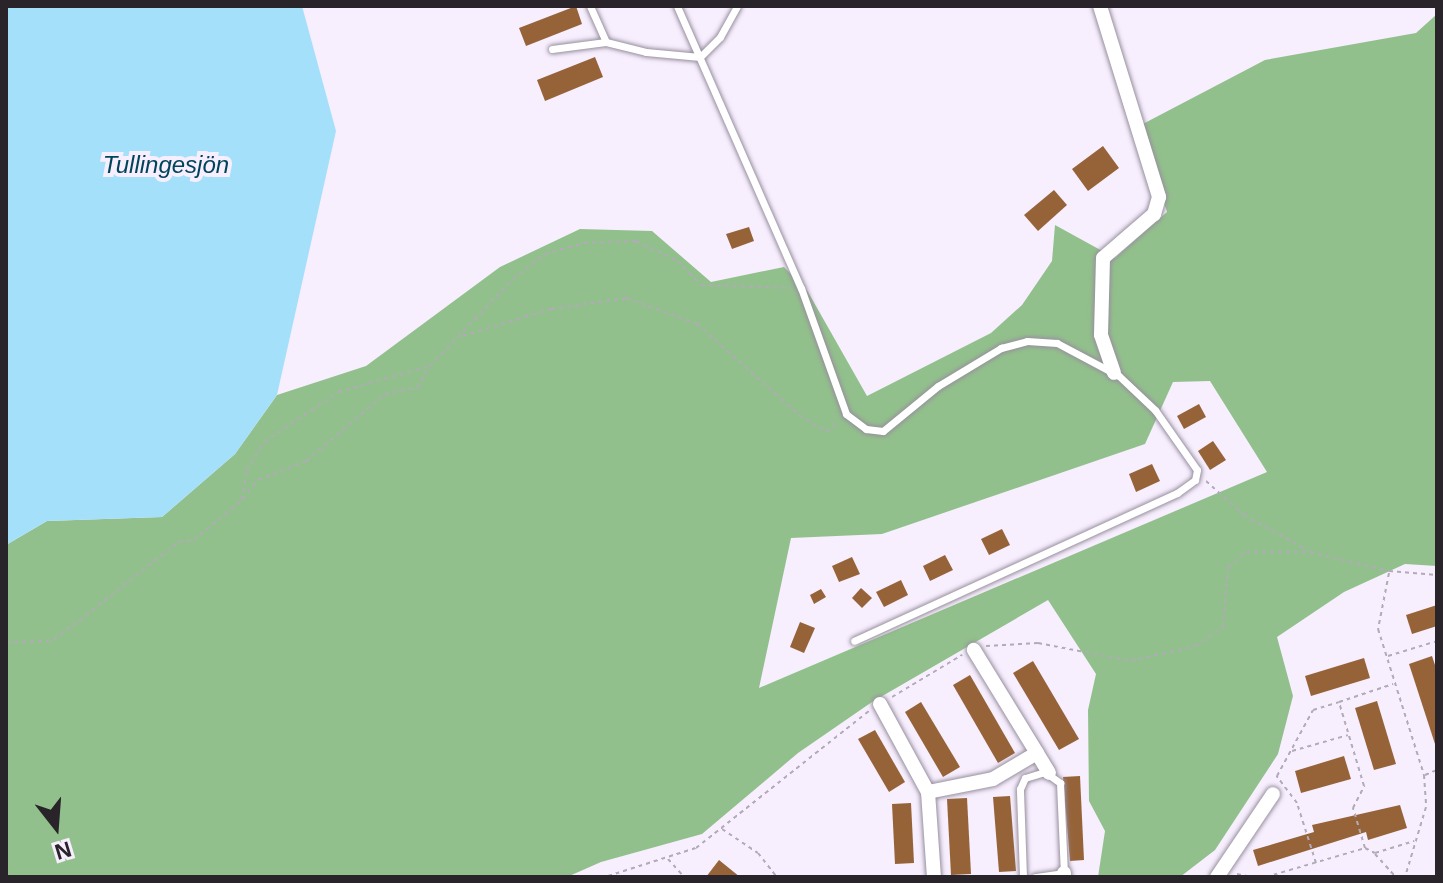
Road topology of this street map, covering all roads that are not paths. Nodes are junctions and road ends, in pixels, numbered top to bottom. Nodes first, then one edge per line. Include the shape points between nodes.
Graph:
1 (590, 6) edge
2 (677, 6) edge
3 (737, 6) edge
4 (1100, 6) edge
5 (606, 42) junction
6 (552, 49) dead end
7 (700, 57) junction
8 (1114, 373) junction
9 (854, 641) dead end
10 (974, 650) road end
11 (880, 704) road end
12 (1037, 753) junction
13 (1049, 773) junction
14 (928, 792) junction
15 (1273, 794) dead end
16 (1064, 875) edge
17 (934, 877) edge
18 (1023, 877) edge
19 (1034, 877) edge
20 (1217, 877) edge

1 - 5 lane
2 - 7 lane
3 - 7 lane via 720,37
4 - 8 street via 1159,197 1154,214 1103,258 1101,335
5 - 6 lane
5 - 7 lane
7 - 8 lane via 801,288 846,414 866,429 883,431 971,364 1027,341 1057,343
8 - 9 lane via 1155,410 1197,470 1195,480 1177,493
10 - 12 street
11 - 14 street
12 - 13 street
12 - 14 street via 993,779
13 - 16 lane via 1060,783
13 - 18 lane via 1030,775 1020,789
14 - 17 street
15 - 20 street
16 - 19 lane

